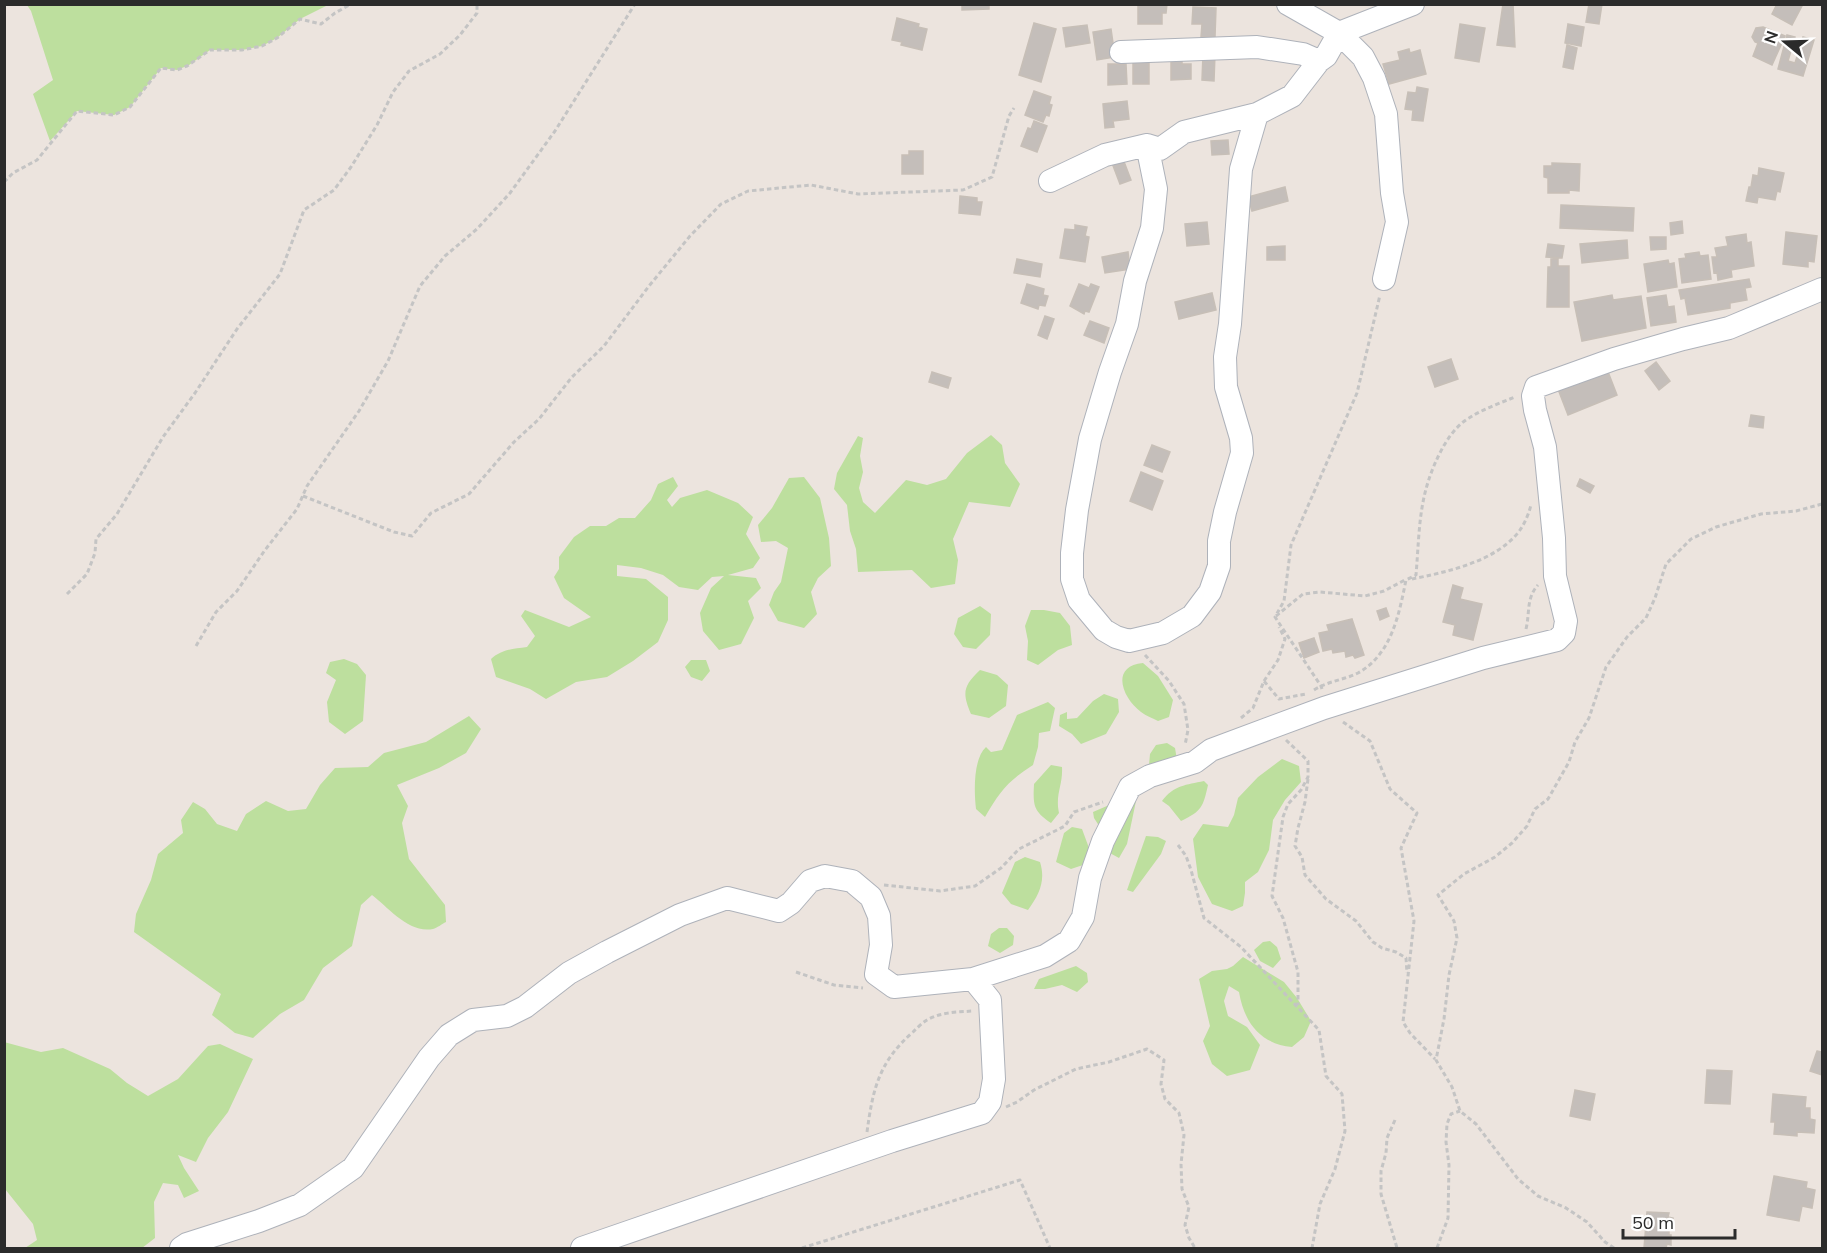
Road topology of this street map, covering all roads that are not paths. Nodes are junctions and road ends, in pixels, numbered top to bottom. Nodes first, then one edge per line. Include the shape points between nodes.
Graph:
1 (1288, 4) edge
2 (1413, 4) edge
3 (1339, 33) junction
4 (1121, 52) dead end
5 (1319, 61) junction
6 (1257, 114) junction
7 (1147, 146) junction
8 (1050, 181) dead end
9 (1384, 279) road end
10 (1822, 289) edge
11 (973, 979) junction
12 (181, 1248) edge
13 (582, 1248) edge

1 - 3 street
2 - 3 street
3 - 5 street
3 - 9 street via 1363,57 1386,114 1397,222
4 - 5 street via 1257,47 1303,54
5 - 6 street via 1292,96
6 - 7 street via 1184,132 1160,149
6 - 7 street via 1240,169 1225,357 1226,387 1242,453 1219,541 1219,566 1210,592 1192,616 1163,633 1129,641 1104,630 1079,600 1072,579 1072,554 1090,439 1127,324 1134,281 1152,228 1156,189
7 - 8 street via 1105,154
10 - 11 street via 1729,328 1536,387 1533,396 1545,447 1555,576 1566,621 1564,633 1557,640 1483,658 1324,708 1211,750 1195,762 1149,776 1130,788 1103,842 1090,878 1083,917 1069,941 1045,957
11 - 12 street via 894,987 876,974 881,945 879,916 871,897 852,881 825,876 810,881 779,911 728,898 680,915 569,973 507,1016 473,1020 449,1035 353,1168 300,1205
11 - 13 street via 990,1000 994,1079 990,1102 982,1113

